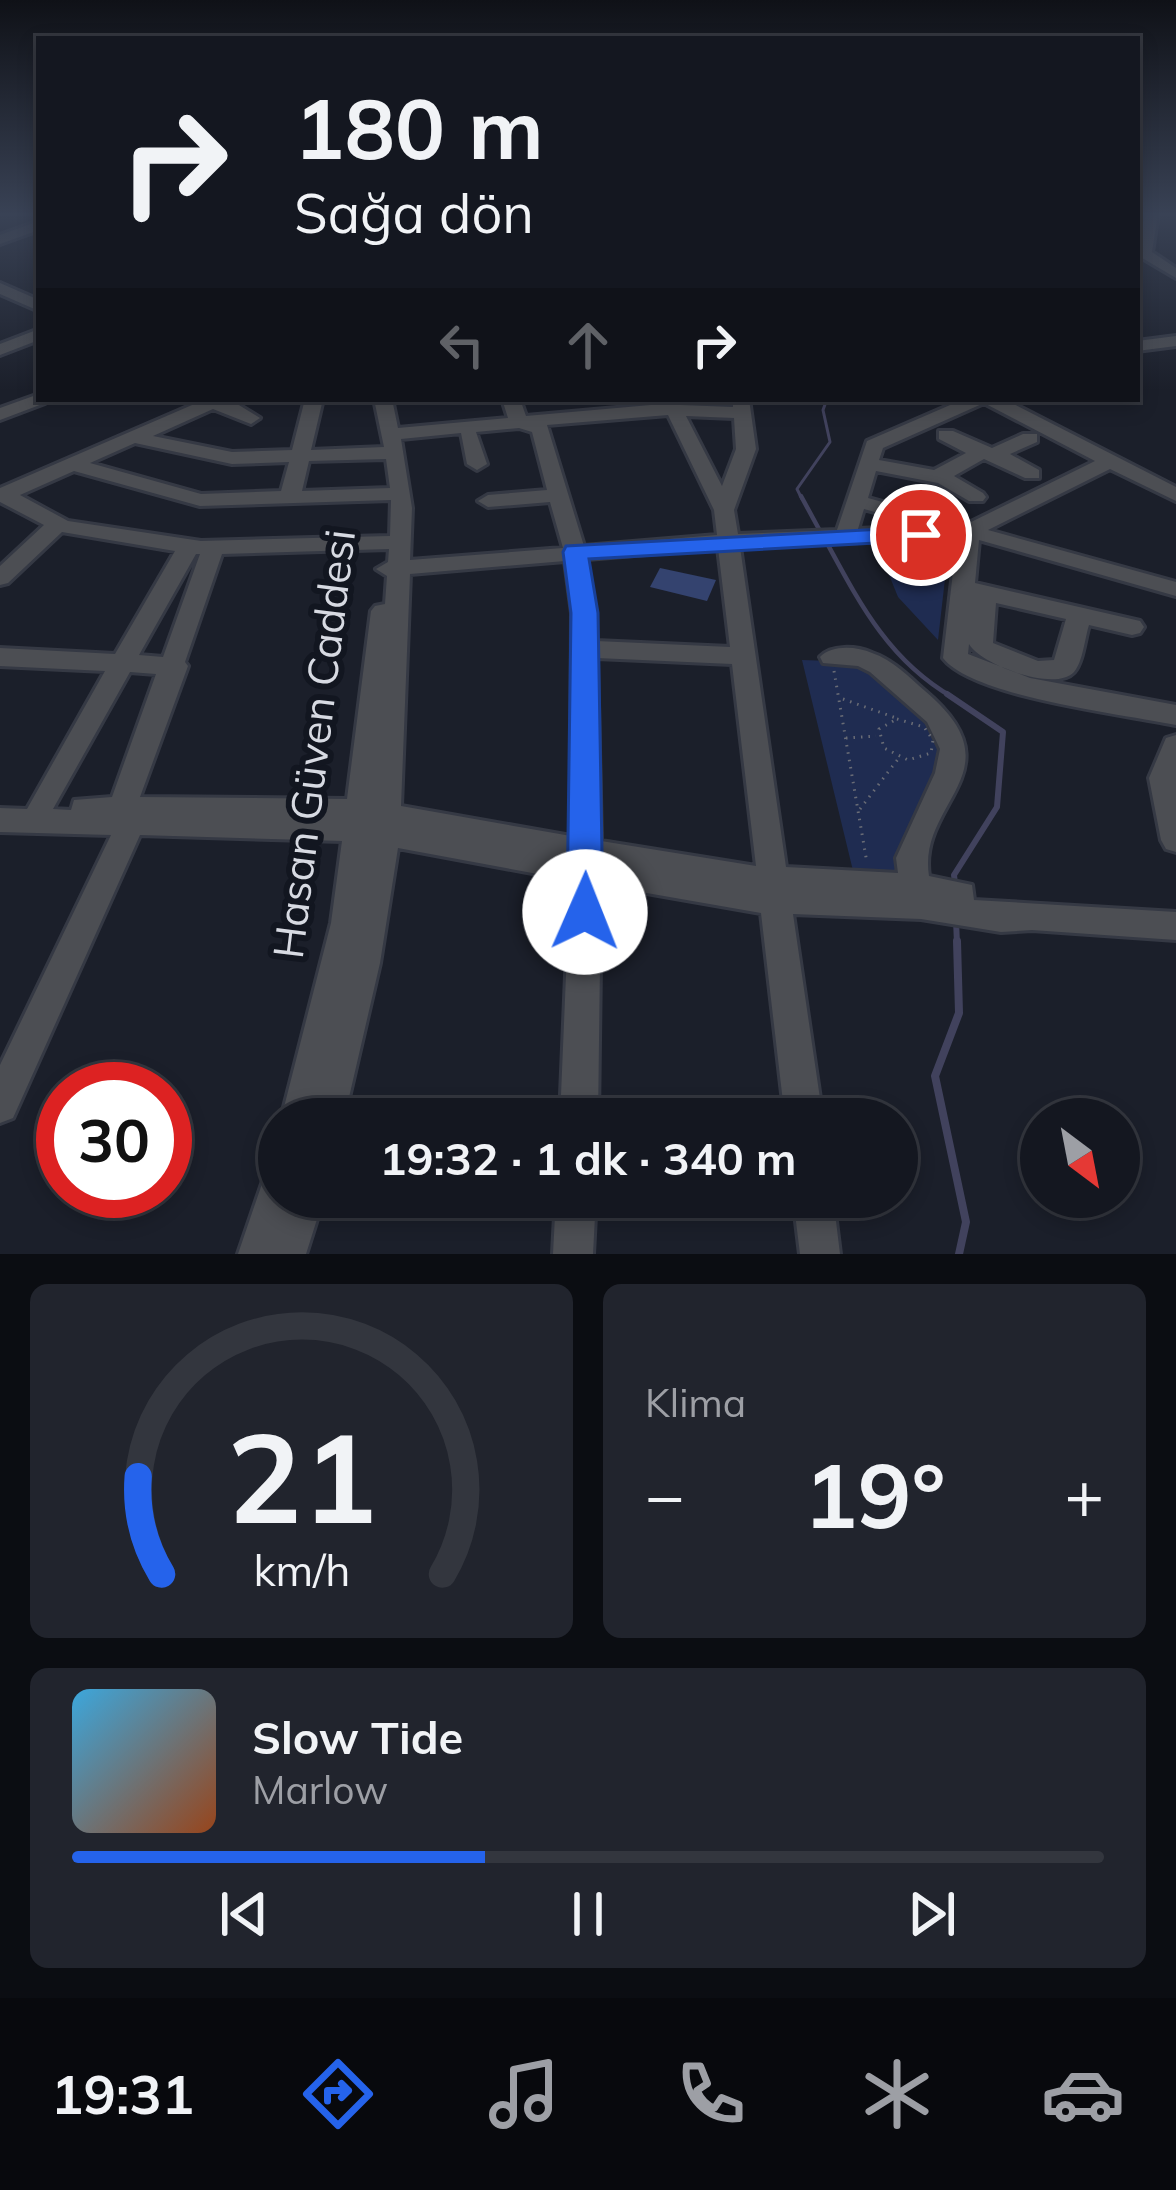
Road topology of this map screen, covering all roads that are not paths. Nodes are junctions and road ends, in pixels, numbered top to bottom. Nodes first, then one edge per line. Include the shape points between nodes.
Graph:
1 (0, 287) edge
2 (36, 305) edge
3 (36, 335) edge
4 (1176, 341) edge
5 (1140, 346) edge
6 (0, 350) edge
7 (36, 400) edge
8 (209, 402) edge
9 (217, 402) edge
10 (313, 402) edge
11 (383, 402) edge
12 (972, 402) edge
13 (996, 402) edge
14 (741, 406) edge
15 (595, 407) edge
16 (672, 408) edge
17 (0, 414) edge
18 (523, 416) edge
19 (251, 418) dead end
20 (469, 435) junction
21 (946, 435) dead end
22 (132, 437) junction
23 (1030, 438) dead end
24 (391, 444) junction
25 (988, 454) junction
26 (301, 456) junction
27 (1112, 460) junction
28 (71, 464) junction
29 (477, 464) dead end
30 (868, 464) junction
31 (892, 470) junction
32 (1031, 474) dead end
33 (941, 476) junction
34 (1176, 492) edge
35 (3, 494) edge
36 (390, 494) junction
37 (560, 495) junction
38 (885, 496) dead end
39 (976, 497) dead end
40 (290, 498) junction
41 (488, 501) dead end
42 (856, 501) junction
43 (724, 510) junction
44 (58, 524) junction
45 (969, 531) junction
46 (845, 537) junction
47 (725, 541) junction
48 (201, 547) junction
49 (575, 552) junction
50 (394, 555) junction
51 (0, 578) edge
52 (1176, 589) edge
53 (974, 590) junction
54 (1079, 617) junction
55 (1132, 627) dead end
56 (584, 650) junction
57 (741, 656) junction
58 (0, 657) edge
59 (832, 657) road end
60 (175, 666) junction
61 (123, 667) junction
62 (1176, 715) edge
63 (1176, 745) edge
64 (0, 807) edge
65 (40, 807) junction
66 (126, 817) junction
67 (0, 820) edge
68 (1174, 821) edge
69 (374, 822) junction
70 (586, 861) junction
71 (772, 891) junction
72 (950, 900) junction
73 (1176, 926) edge
74 (305, 1098) edge
75 (330, 1098) edge
76 (580, 1098) edge
77 (801, 1098) edge
78 (0, 1106) edge
79 (270, 1218) edge
80 (297, 1218) edge
81 (575, 1218) edge
82 (816, 1218) edge
83 (258, 1254) edge
84 (286, 1254) edge
85 (573, 1254) edge
86 (820, 1254) edge

1 - 2 street
3 - 6 street
4 - 5 street
7 - 17 street
8 - 22 street
9 - 19 street
10 - 26 street
11 - 24 street, Hasan Güven Caddesi
12 - 30 street via 874,445
13 - 27 street
14 - 16 street
14 - 43 street via 746,449
15 - 16 street
15 - 18 street
16 - 18 street
16 - 43 street
18 - 20 street
18 - 24 street
18 - 37 street
20 - 24 street
20 - 29 street
21 - 25 street
22 - 26 street via 232,458
22 - 28 street
23 - 25 street
24 - 26 street
24 - 36 street, Hasan Güven Caddesi
24 - 50 street, Hasan Güven Caddesi via 400,459
25 - 32 street
25 - 33 street
26 - 40 street
27 - 34 street
27 - 45 street
28 - 35 street
28 - 40 street via 200,500
30 - 31 street
30 - 42 street
31 - 33 street
31 - 38 street
33 - 39 street
35 - 44 street
36 - 40 street
36 - 50 street, Hasan Güven Caddesi
37 - 41 street
37 - 49 street
42 - 45 street
42 - 46 street
43 - 47 street
44 - 48 street
44 - 51 street
45 - 46 street
45 - 52 street
45 - 53 street
46 - 47 street
47 - 49 street
47 - 57 street
48 - 50 street
48 - 60 street
48 - 61 street
49 - 50 street
49 - 56 street
50 - 69 street, Hasan Güven Caddesi
53 - 54 street
53 - 54 street via 981,646 1036,670 1064,668
53 - 62 street via 955,658 970,668
54 - 55 street
56 - 57 street
56 - 70 street
57 - 71 street
58 - 61 street
59 - 72 street via 879,667 937,716 954,749 910,858
60 - 61 street
60 - 66 street
61 - 65 street
63 - 68 street via 1163,778
64 - 65 street
65 - 66 street
66 - 67 street
66 - 69 street
66 - 78 street
69 - 70 street
69 - 74 street, Hasan Güven Caddesi
69 - 75 street, Hasan Güven Caddesi via 364,963
70 - 71 street
70 - 76 street
71 - 72 street
71 - 72 street via 872,885
71 - 77 street
72 - 73 street via 1032,916
79 - 83 street
80 - 84 street
81 - 85 street
82 - 86 street

